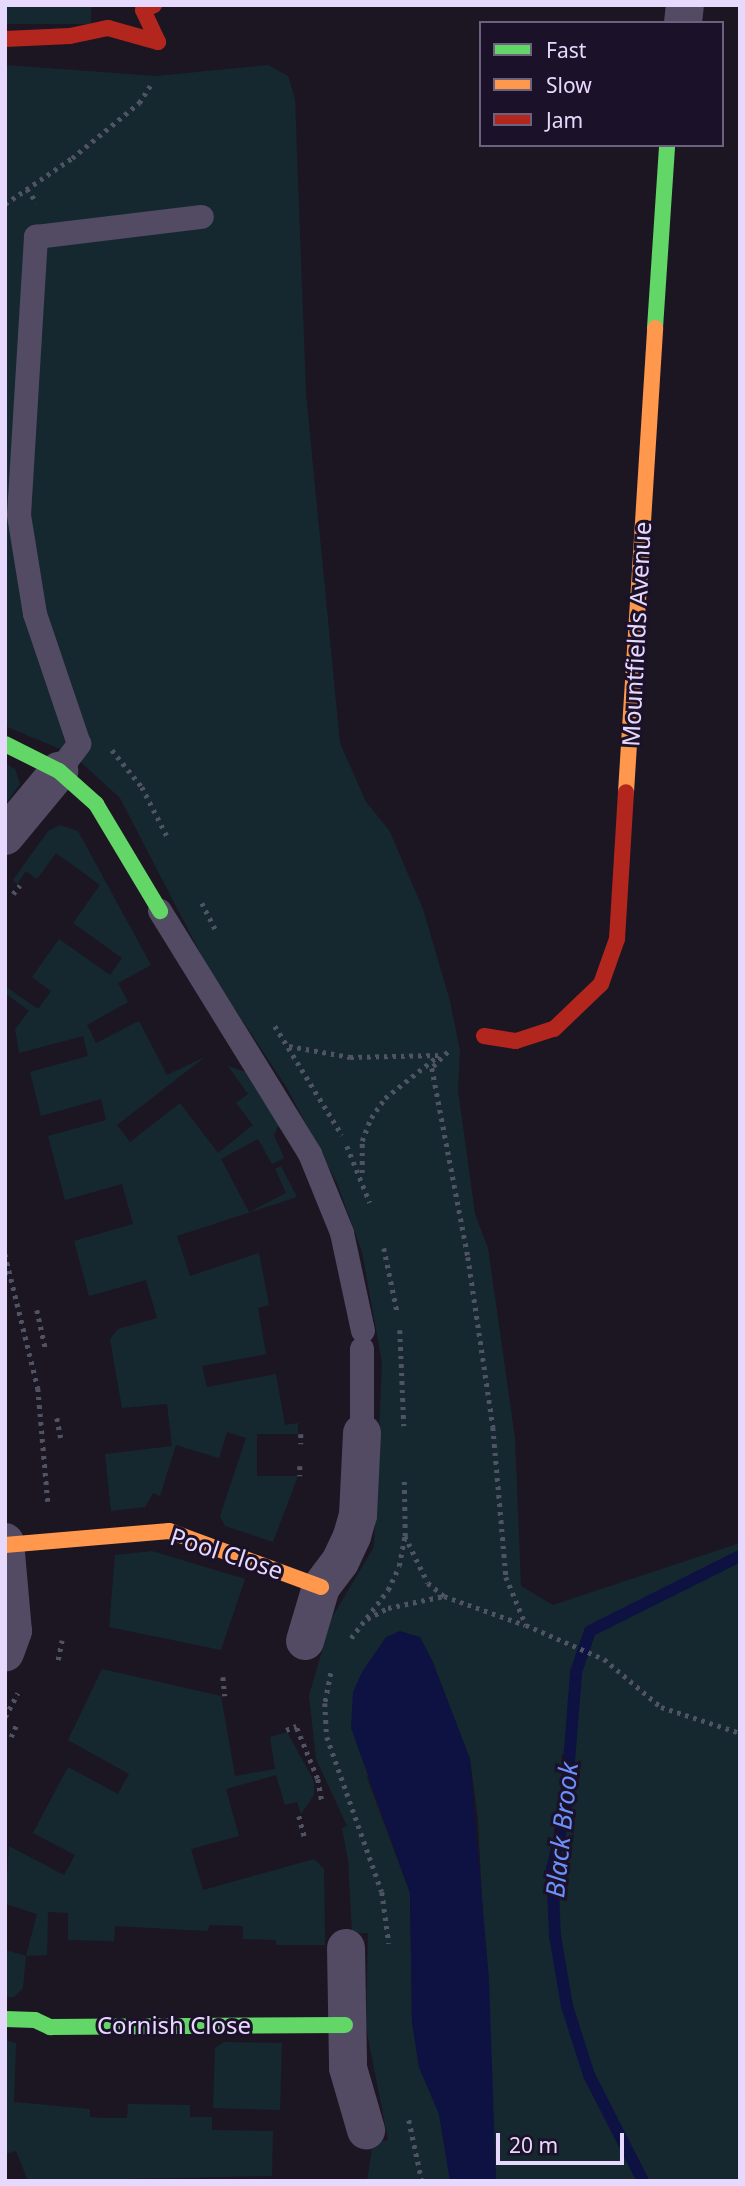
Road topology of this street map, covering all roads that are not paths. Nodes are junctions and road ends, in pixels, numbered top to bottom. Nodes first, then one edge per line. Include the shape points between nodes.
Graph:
1 (153, 5) edge
2 (5, 39) edge
3 (667, 147) edge
4 (202, 217) dead end
5 (5, 744) edge
6 (59, 771) junction
7 (5, 836) edge
8 (160, 911) joint
9 (484, 1036) road end
10 (362, 1433) joint
11 (5, 1544) edge
12 (321, 1587) junction
13 (305, 1641) dead end
14 (5, 1653) edge
15 (346, 1948) dead end
16 (5, 2019) edge
17 (345, 2025) junction
18 (366, 2130) dead end

1 - 2 street via 143,10 158,42 108,29
3 - 9 street, Mountfields Avenue via 617,939 601,984 554,1029 516,1041
4 - 6 lane via 36,237 19,515 35,614 79,744
5 - 6 street
6 - 7 street
6 - 8 street via 96,804
8 - 10 lane via 310,1154 342,1233 362,1340
10 - 12 street via 358,1516 340,1562
11 - 12 street, Pool Close via 169,1531
11 - 14 street via 13,1631
12 - 13 street
15 - 17 street
16 - 17 street, Cornish Close via 34,2020 50,2027
17 - 18 street via 348,2068

